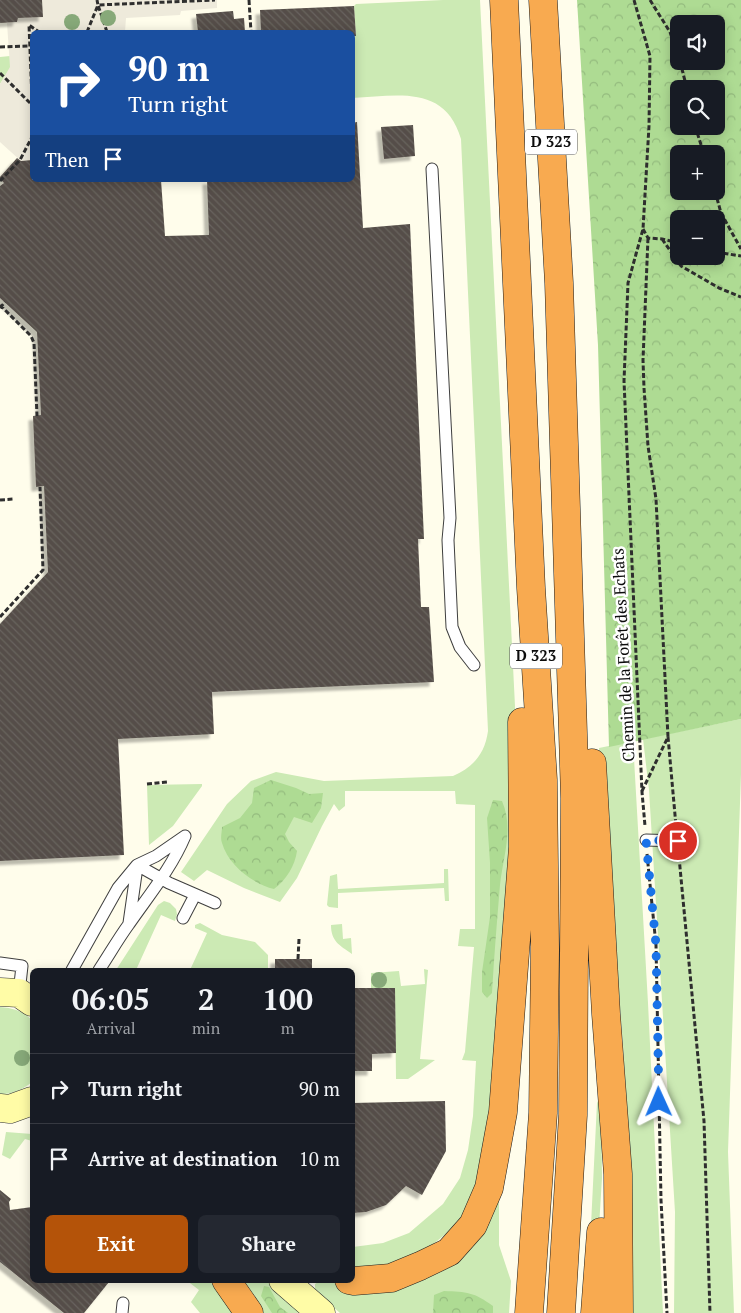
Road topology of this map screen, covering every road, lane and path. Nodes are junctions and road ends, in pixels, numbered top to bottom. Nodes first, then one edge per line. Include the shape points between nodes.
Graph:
1 (97, 0) edge
2 (215, 0) edge
3 (249, 0) edge
4 (504, 0) edge
5 (543, 0) edge
6 (556, 0) edge
7 (634, 0) edge
8 (650, 0) edge
9 (181, 1) edge
10 (138, 2) edge
11 (98, 6) junction
12 (36, 30) edge
13 (88, 30) edge
14 (106, 30) edge
15 (251, 30) edge
16 (670, 32) edge
17 (30, 46) joint
18 (0, 47) edge
19 (0, 73) edge
20 (30, 103) edge
21 (30, 142) edge
22 (432, 169) dead end
23 (0, 181) edge
24 (717, 200) edge
25 (643, 229) junction
26 (648, 238) junction
27 (662, 239) junction
28 (670, 241) edge
29 (741, 250) edge
30 (725, 253) edge
31 (741, 256) edge
32 (559, 283) junction
33 (741, 297) edge
34 (5, 302) dead end
35 (0, 306) edge
36 (37, 416) dead end
37 (40, 487) dead end
38 (14, 499) dead end
39 (0, 500) edge
40 (531, 588) junction
41 (0, 617) edge
42 (474, 665) dead end
43 (573, 716) junction
44 (668, 737) junction
45 (167, 782) dead end
46 (147, 784) dead end
47 (642, 792) junction
48 (646, 840) junction
49 (678, 841) junction
50 (137, 865) junction
51 (162, 879) junction
52 (195, 895) junction
53 (215, 903) dead end
54 (184, 918) dead end
55 (129, 924) junction
56 (300, 939) dead end
57 (298, 959) dead end
58 (0, 962) edge
59 (73, 968) edge
60 (100, 968) edge
61 (17, 996) edge
62 (612, 1094) junction
63 (30, 1102) edge
64 (0, 1108) edge
65 (355, 1281) edge
66 (228, 1283) edge
67 (286, 1283) edge
68 (250, 1313) edge
69 (321, 1313) edge
70 (529, 1313) edge
71 (561, 1313) edge
72 (595, 1313) edge
73 (619, 1313) edge
74 (668, 1313) edge
75 (710, 1313) edge

1 - 11 path
2 - 9 path
3 - 15 path
4 - 40 highway, D 323
5 - 32 highway, D 323
6 - 32 highway via 566,234
7 - 25 path, Chemin de la Forêt des Echats via 650,56
8 - 16 path
9 - 10 path
10 - 11 path
11 - 13 path
11 - 14 path
12 - 17 path via 29,25
17 - 18 path
19 - 20 path
21 - 23 path via 20,160
22 - 42 lane via 450,518 452,627 460,648
24 - 29 path
25 - 26 path
25 - 47 path, Chemin de la Forêt des Echats via 628,283 624,381
26 - 27 path
26 - 44 path via 644,388 656,499
27 - 28 path
27 - 33 path via 681,266
30 - 31 path
32 - 43 highway, D 323
34 - 35 path
35 - 36 path via 32,336
37 - 41 path via 43,570
38 - 39 path
40 - 65 highway via 522,684 524,847 503,1112 489,1188 473,1225 449,1252 391,1278
40 - 70 highway, D 323 via 543,780 545,960 544,1113
43 - 62 highway via 593,766
43 - 71 highway, D 323 via 573,1115
44 - 47 path
44 - 49 path
45 - 46 path
47 - 48 path, Chemin de la Forêt des Echats
48 - 49 lane
48 - 74 path, Chemin de la Forêt des Echats via 656,945 661,1200
49 - 75 path via 704,1121
50 - 51 lane
50 - 51 lane via 185,836
50 - 55 lane
50 - 59 lane via 118,888
51 - 52 lane
51 - 55 lane
52 - 53 lane
52 - 54 lane
55 - 60 lane
56 - 57 path
58 - 61 lane via 22,966
62 - 72 highway
62 - 73 highway via 618,1174
63 - 64 street via 10,1109
66 - 68 highway
67 - 69 street

